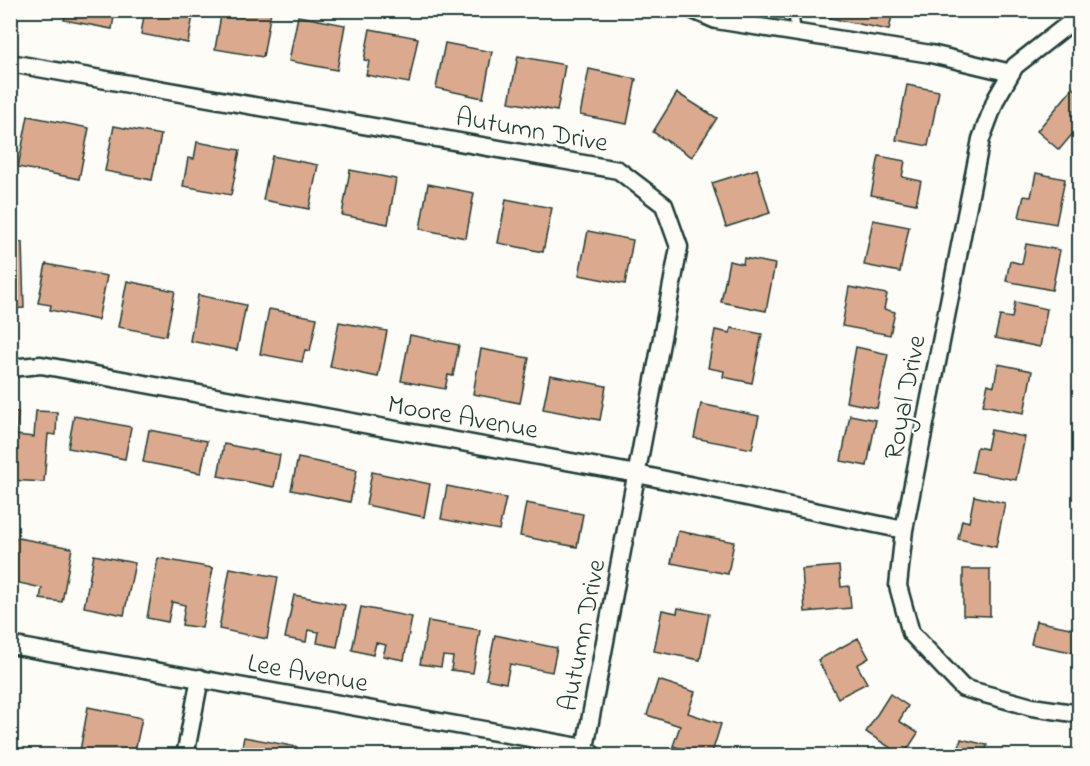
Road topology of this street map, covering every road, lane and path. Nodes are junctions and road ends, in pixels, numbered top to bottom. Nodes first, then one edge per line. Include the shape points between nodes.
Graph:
1 (693, 10) edge
2 (793, 10) edge
3 (1080, 15) edge
4 (796, 33) junction
5 (10, 63) edge
6 (1011, 73) junction
7 (10, 368) edge
8 (637, 474) junction
9 (904, 530) junction
10 (10, 645) edge
11 (200, 678) junction
12 (1080, 714) edge
13 (590, 752) edge
14 (185, 756) edge

1 - 4 street via 716,20
2 - 4 lane
3 - 6 street, Royal Drive
4 - 6 street via 931,54
5 - 8 street, Autumn Drive via 618,170 664,205 679,247
6 - 9 street, Royal Drive via 981,139
7 - 8 street, Moore Avenue via 41,365
8 - 9 street, Moore Avenue
8 - 13 street, Autumn Drive
9 - 12 street, Royal Drive via 898,586 911,633 963,688 1032,707
10 - 11 street, Lee Avenue
11 - 13 street, Lee Avenue
11 - 14 street

